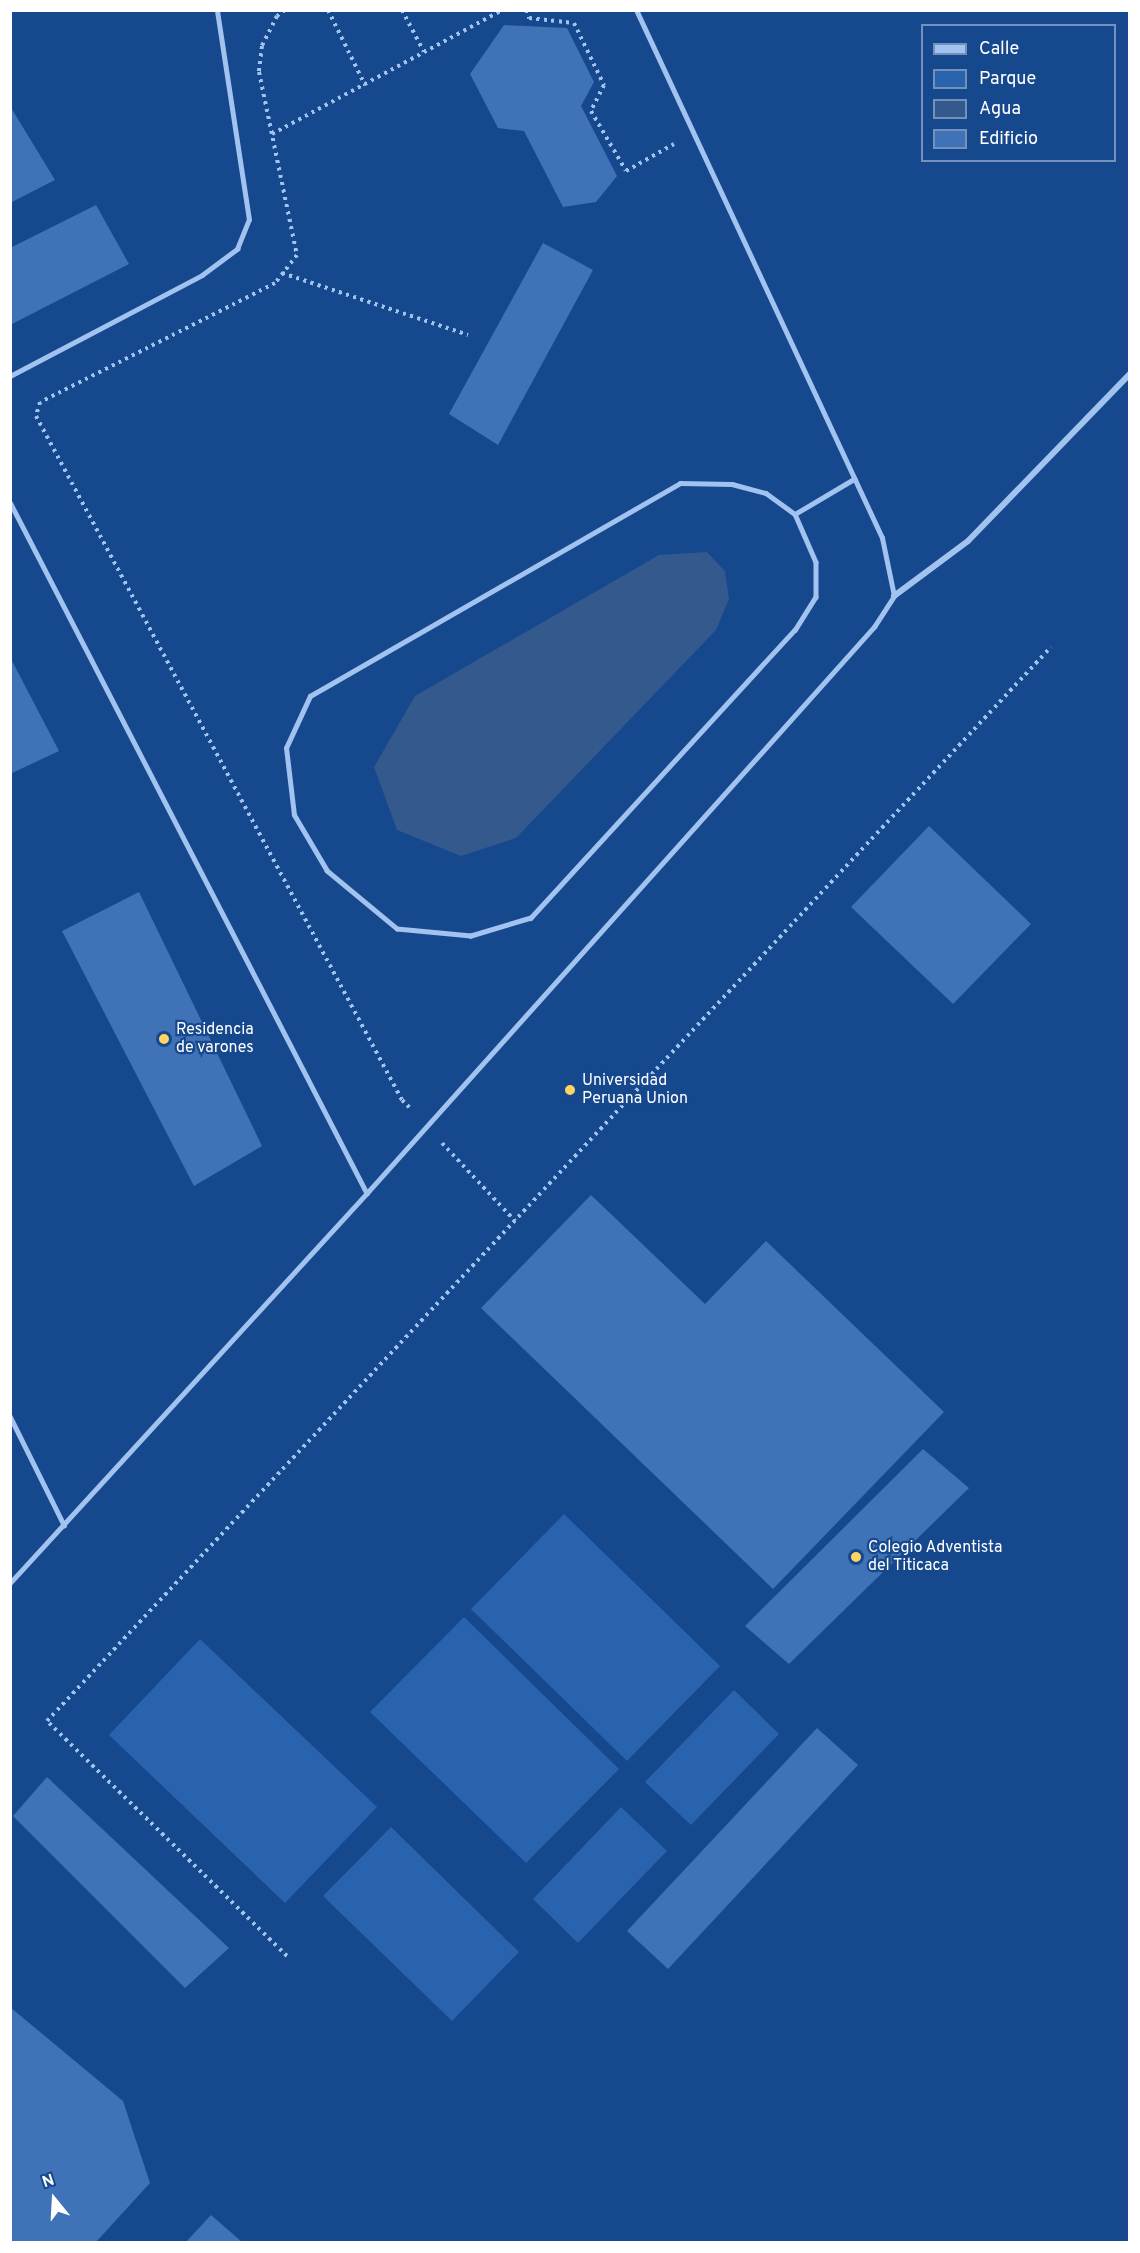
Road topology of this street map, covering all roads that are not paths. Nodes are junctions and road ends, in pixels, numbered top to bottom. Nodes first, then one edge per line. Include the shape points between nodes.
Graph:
1 (217, 10) edge
2 (636, 10) edge
3 (1130, 374) edge
4 (10, 376) edge
5 (854, 479) junction
6 (10, 502) edge
7 (795, 514) junction
8 (894, 597) junction
9 (367, 1193) junction
10 (11, 1418) edge
11 (64, 1525) junction
12 (10, 1583) edge

1 - 4 lane via 249,220 237,249 202,275
2 - 5 lane
3 - 8 street via 968,541
5 - 7 lane
5 - 8 lane via 882,538
6 - 9 lane
7 - 7 lane via 766,493 732,484 680,483 310,696 286,748 294,815 327,871 397,929 471,936 531,918 795,630 816,597 816,562
8 - 9 lane via 874,627
9 - 11 lane
10 - 11 lane
11 - 12 lane

